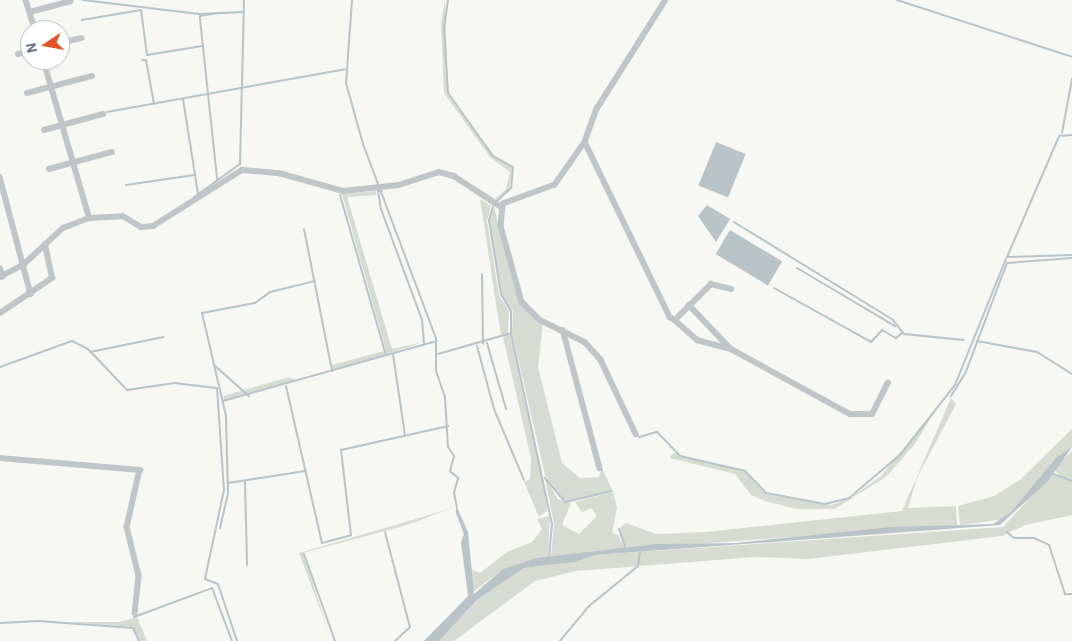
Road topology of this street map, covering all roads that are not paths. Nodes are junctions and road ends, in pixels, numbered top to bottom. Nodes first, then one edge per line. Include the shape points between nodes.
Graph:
1 (26, 0) edge
2 (666, 0) edge
3 (71, 2) dead end
4 (30, 12) junction
5 (32, 20) edge
6 (81, 38) dead end
7 (70, 41) edge
8 (46, 70) edge
9 (92, 76) dead end
10 (51, 87) junction
11 (27, 93) dead end
12 (103, 114) dead end
13 (62, 125) junction
14 (44, 130) dead end
15 (585, 142) junction
16 (112, 152) dead end
17 (73, 162) junction
18 (49, 169) dead end
19 (0, 177) edge
20 (501, 207) junction
21 (89, 218) junction
22 (45, 245) junction
23 (24, 264) junction
24 (0, 268) edge
25 (1, 276) edge
26 (731, 289) dead end
27 (31, 294) junction
28 (689, 305) junction
29 (0, 314) edge
30 (675, 320) junction
31 (563, 330) junction
32 (731, 349) junction
33 (888, 383) dead end
34 (636, 434) dead end
35 (0, 458) edge
36 (600, 468) dead end
37 (134, 613) dead end

1 - 4 street
2 - 15 street via 596,109
3 - 4 street
4 - 5 street
6 - 7 street
8 - 10 street
9 - 10 street
10 - 11 street
10 - 13 street
12 - 13 street
13 - 14 street
13 - 17 street
15 - 20 street via 555,186 518,197
15 - 30 street via 668,314
16 - 17 street
17 - 18 street
17 - 21 street
19 - 23 street
20 - 21 street via 446,173 432,171 406,184 334,191 279,173 242,170 153,226 141,227 123,216
20 - 31 street via 501,226 522,302 535,317
21 - 22 street via 63,228
22 - 23 street
22 - 27 street via 52,278
23 - 25 street
23 - 27 street
24 - 25 street
26 - 28 street via 710,284
27 - 29 street
28 - 30 street
28 - 32 street
30 - 32 street via 697,340
31 - 34 street via 585,342 601,360
31 - 36 street
32 - 33 street via 862,417 872,414
35 - 37 street via 140,470 127,527 139,576

